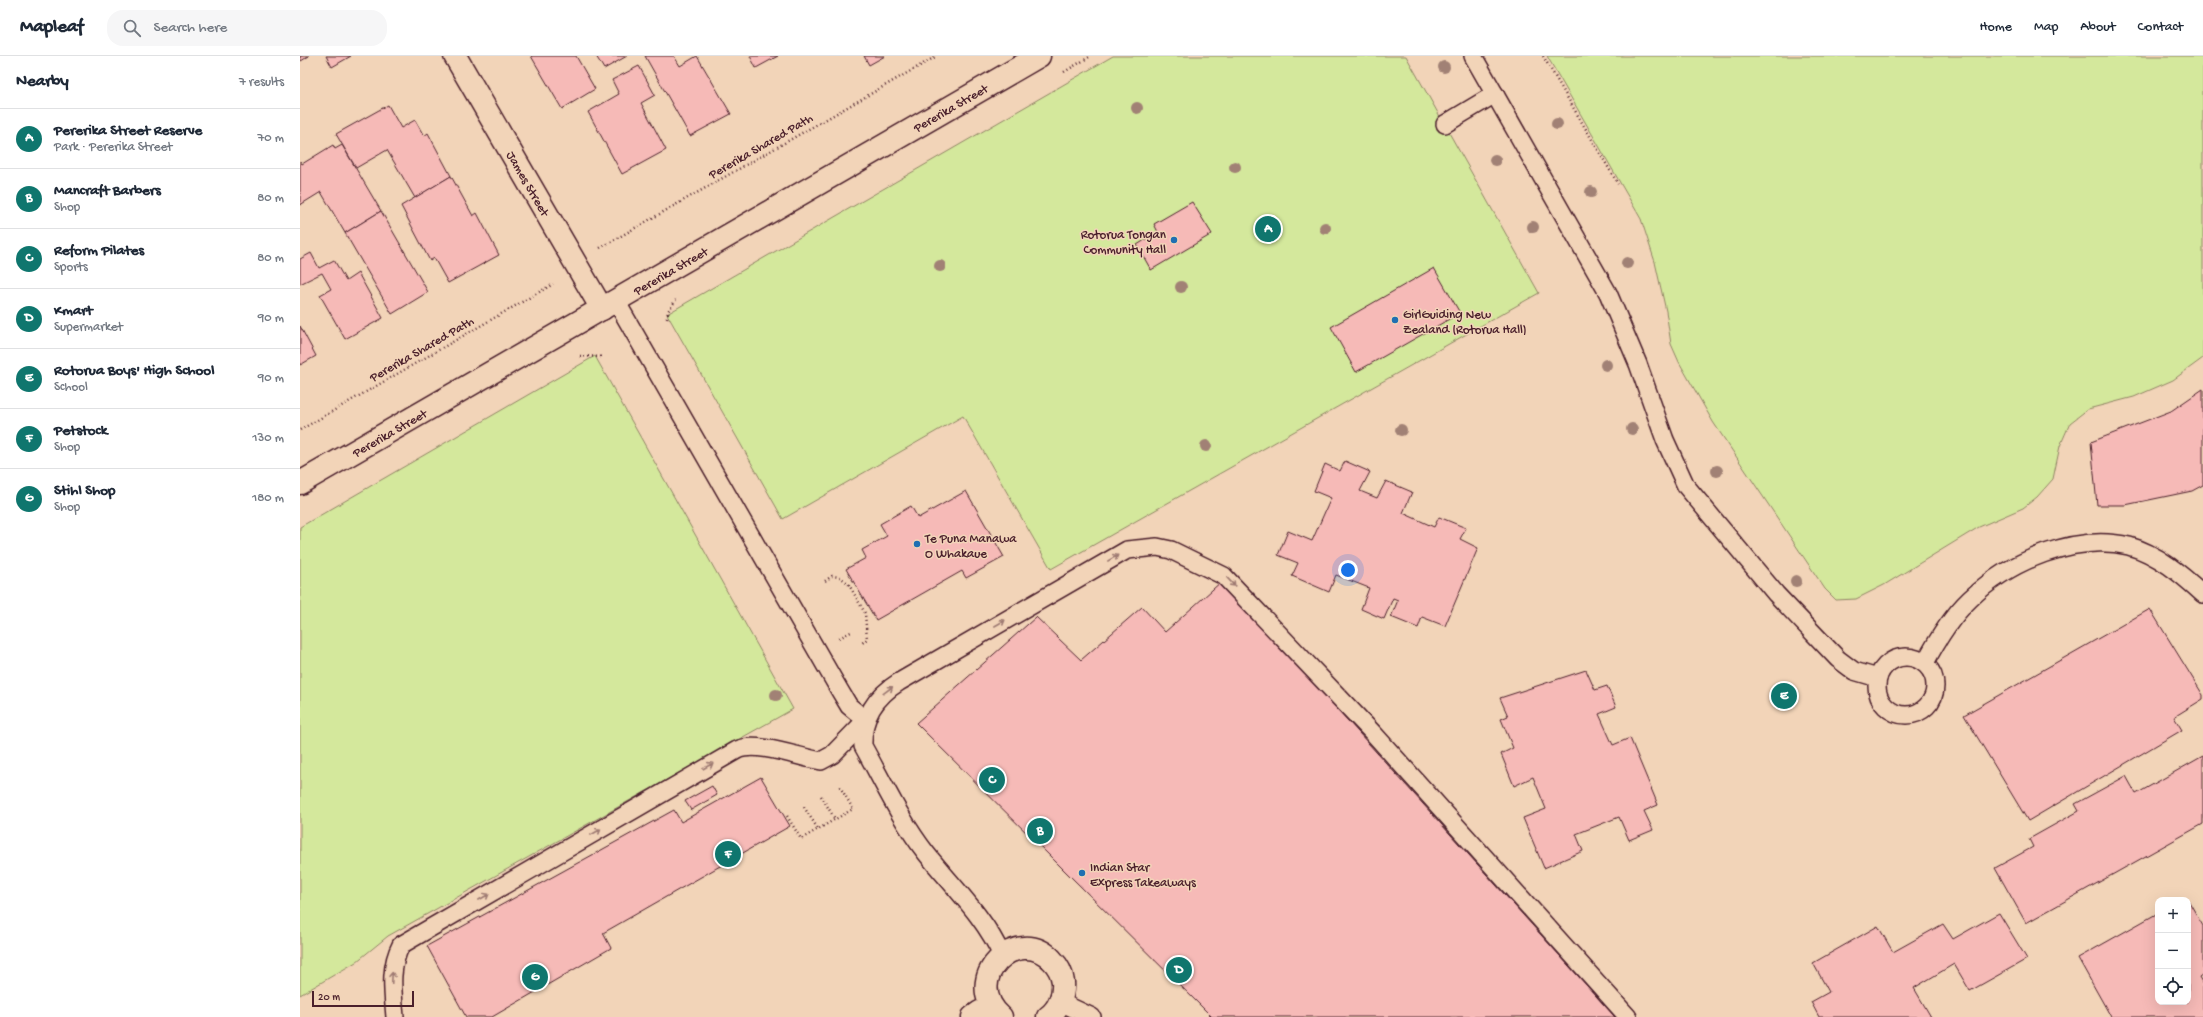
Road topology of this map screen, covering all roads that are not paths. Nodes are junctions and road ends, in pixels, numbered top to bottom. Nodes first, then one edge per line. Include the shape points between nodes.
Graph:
1 (455, 56) edge
2 (1038, 56) edge
3 (1473, 56) edge
4 (1495, 94) junction
5 (1445, 124) dead end
6 (609, 305) junction
7 (300, 482) edge
8 (2203, 594) edge
9 (1925, 663) junction
10 (1878, 678) junction
11 (866, 720) junction
12 (1002, 956) junction
13 (1054, 1010) edge
14 (997, 1014) edge
15 (395, 1017) edge
16 (973, 1017) edge
17 (1092, 1017) edge
18 (1628, 1017) edge

1 - 6 street, James Street
2 - 6 street, Pererika Street
3 - 4 lane
4 - 5 lane
4 - 10 lane via 1608,293 1638,364 1665,440 1686,486 1776,594 1838,659 1854,671
6 - 7 street, Pererika Street
6 - 11 lane via 849,706
8 - 9 lane via 2177,571 2130,546 2104,543 2056,548 1999,577 1971,598 1952,618
9 - 10 lane via 1907,656 1898,658 1889,661
9 - 10 lane via 1935,679 1934,697 1921,711 1912,715 1897,714 1884,706 1876,688
11 - 12 lane via 863,746 925,852 994,936
15 -> 11 lane via 391,979 401,945 745,746 760,746 827,761
11 -> 18 lane via 878,698 888,689 1127,550 1157,547 1185,555 1224,576 1374,734
12 - 13 street via 1013,950 1026,948 1049,957 1062,977 1063,990
12 - 14 street via 993,965 986,988 988,1000
13 - 17 lane
14 - 16 street via 980,1012

